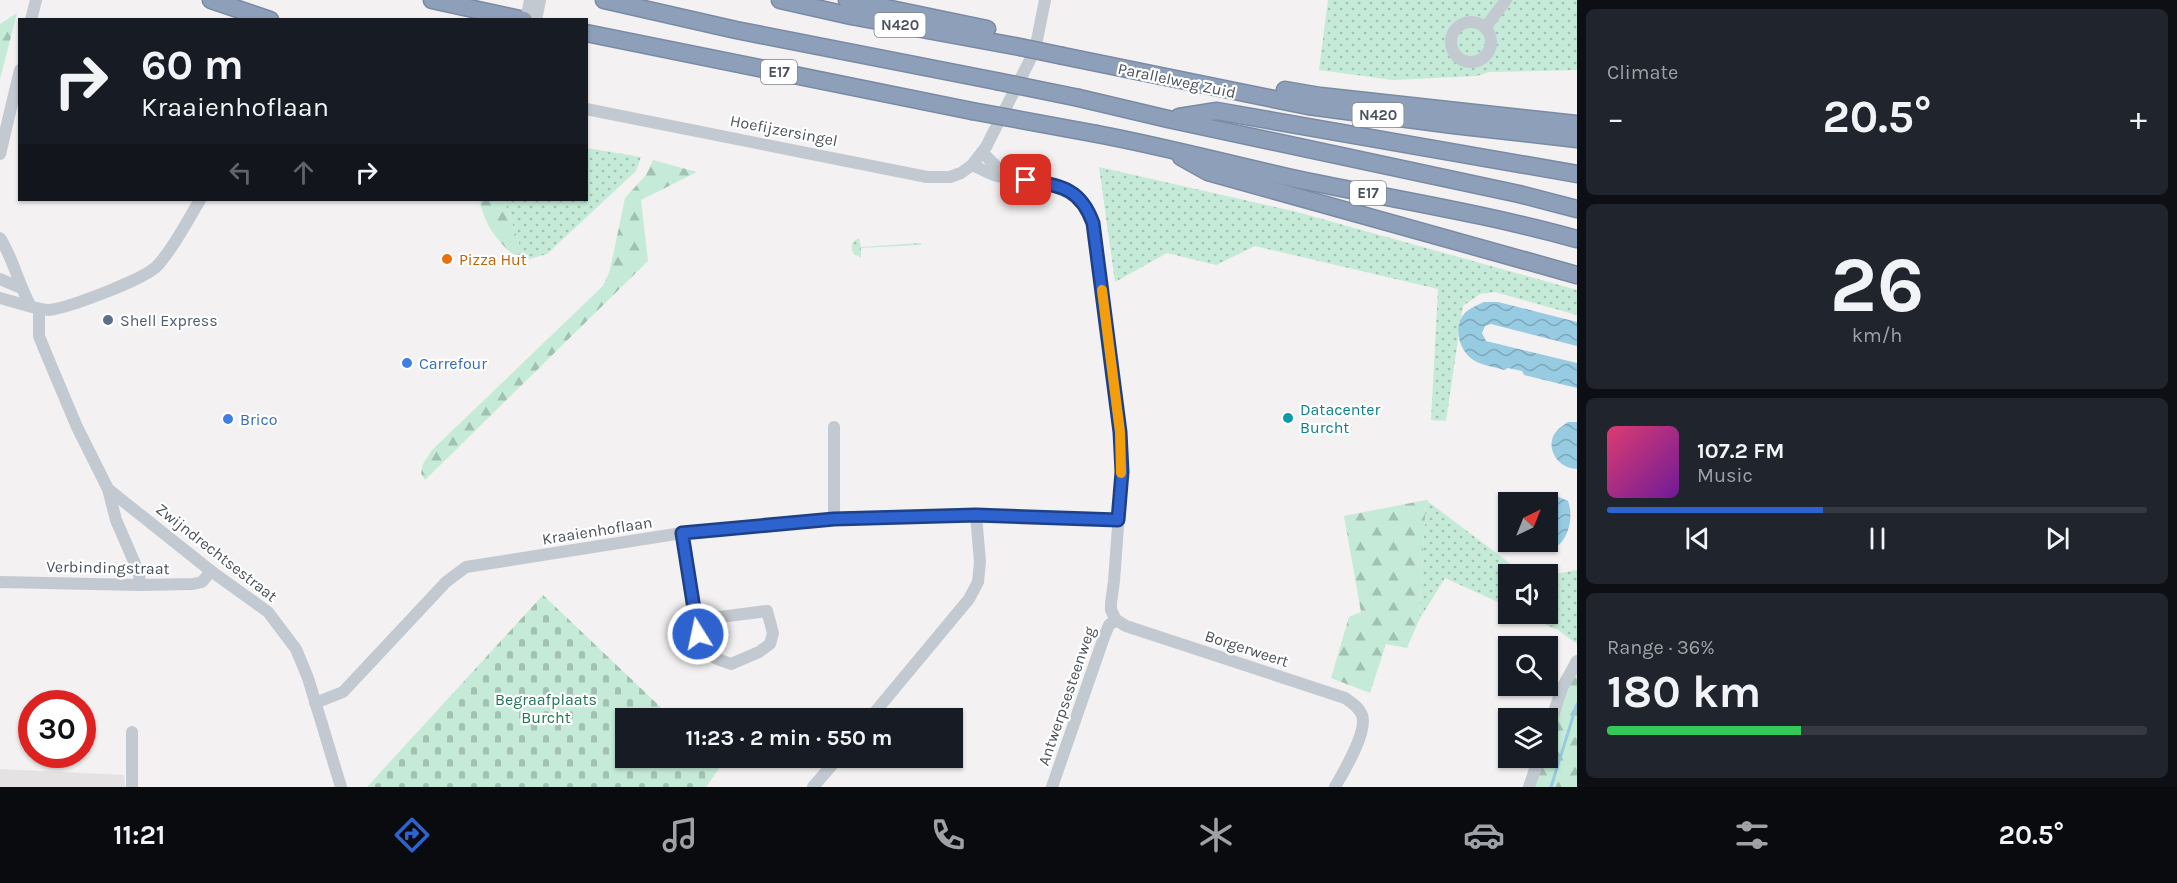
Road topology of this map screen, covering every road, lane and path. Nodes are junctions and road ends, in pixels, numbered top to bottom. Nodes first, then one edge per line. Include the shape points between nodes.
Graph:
1 (36, 0) edge
2 (211, 0) edge
3 (432, 0) edge
4 (530, 0) edge
5 (540, 0) edge
6 (604, 0) edge
7 (780, 0) edge
8 (848, 0) edge
9 (1045, 0) edge
10 (1506, 0) edge
11 (32, 18) edge
12 (264, 18) edge
13 (515, 18) edge
14 (526, 18) edge
15 (536, 18) edge
16 (1485, 28) dead end
17 (588, 33) edge
18 (1021, 42) junction
19 (1063, 52) junction
20 (18, 78) edge
21 (588, 109) edge
22 (1168, 119) junction
23 (1577, 124) edge
24 (1577, 139) edge
25 (1159, 146) junction
26 (982, 152) junction
27 (0, 154) edge
28 (972, 165) junction
29 (1577, 174) edge
30 (1008, 178) junction
31 (199, 201) edge
32 (1577, 209) edge
33 (0, 238) edge
34 (1577, 239) edge
35 (1577, 275) edge
36 (0, 279) edge
37 (21, 288) junction
38 (0, 298) edge
39 (35, 307) junction
40 (834, 427) dead end
41 (108, 489) junction
42 (976, 515) junction
43 (834, 519) junction
44 (1118, 520) junction
45 (682, 533) junction
46 (212, 571) junction
47 (0, 582) edge
48 (140, 585) junction
49 (696, 620) junction
50 (1116, 620) junction
51 (1577, 661) edge
52 (315, 703) junction
53 (878, 708) edge
54 (1555, 708) edge
55 (132, 732) dead end
56 (829, 768) edge
57 (1536, 768) edge
58 (132, 787) edge
59 (341, 787) edge
60 (813, 787) edge
61 (1052, 787) edge
62 (1335, 787) edge
63 (1529, 787) edge

1 - 11 street
2 - 12 highway
3 - 13 highway
4 - 14 street
5 - 15 street
6 - 22 highway, E17, bridge
7 - 18 highway, Parallelweg Zuid / N420 via 851,16
8 - 18 highway, Parallelweg Zuid / N420 via 933,16
9 - 26 street via 1035,51
10 - 16 street
17 - 25 highway, E17, bridge
18 - 19 highway, Parallelweg Zuid / N420, bridge
19 - 23 highway, Parallelweg Zuid / N420 via 1320,96
19 - 24 highway, Parallelweg Zuid / N420 via 1308,106
20 - 27 street
21 - 28 street, Hoefijzersingel via 927,177 950,177
22 - 29 highway via 1217,111
22 - 32 highway, E17
25 - 34 highway, E17
25 - 35 highway via 1208,172
26 - 28 street
26 - 30 street
28 - 30 street, Antwerpsesteenweg
30 - 44 street, Antwerpsesteenweg via 1071,191 1087,207 1093,223 1120,432
31 - 39 street via 157,266 138,280 48,310
33 - 37 street, Zwijndrechtsestraat
36 - 37 street
37 - 39 street, Zwijndrechtsestraat
38 - 39 street
39 - 41 street, Zwijndrechtsestraat via 45,351
40 - 43 street
41 - 46 street, Zwijndrechtsestraat
41 - 48 street, Zwijndrechtsestraat
42 - 43 street, Kraaienhoflaan
42 - 44 street, Kraaienhoflaan
42 - 53 street via 978,582 969,599
43 - 45 street, Kraaienhoflaan
44 - 50 street, Antwerpsesteenweg via 1111,603
45 - 49 street
45 - 52 street, Kraaienhoflaan via 466,567 446,582 343,692
46 - 48 street, Verbindingstraat via 202,582 194,584
46 - 52 street, Zwijndrechtsestraat via 268,612 296,649
47 - 48 street, Verbindingstraat
49 - 49 street via 701,647 712,657 732,664 770,644 767,611
50 - 61 street, Antwerpsesteenweg via 1108,625
50 - 62 street, Borgerweert via 1345,698 1355,705 1362,716 1363,729
51 - 54 street
52 - 59 street, Zwijndrechtsestraat
55 - 58 street
56 - 60 street
57 - 63 street

